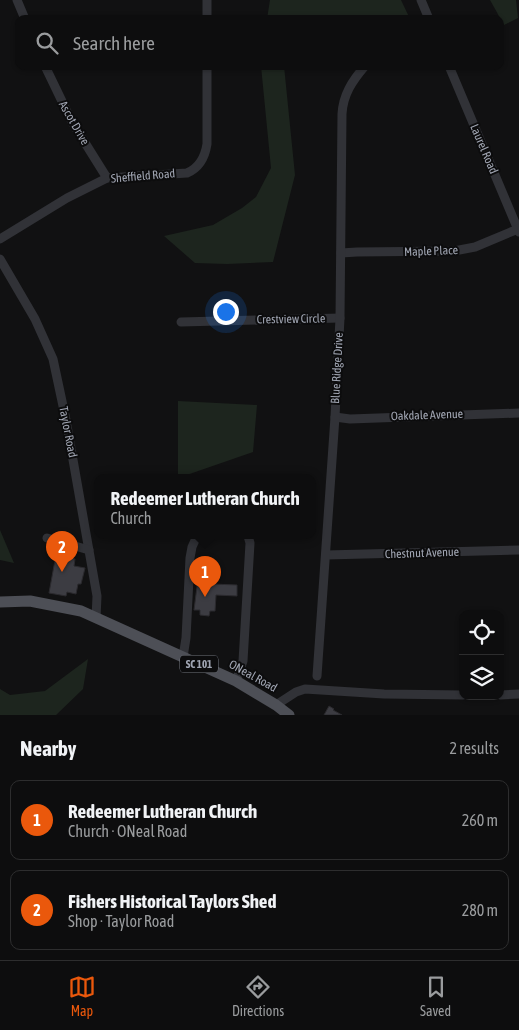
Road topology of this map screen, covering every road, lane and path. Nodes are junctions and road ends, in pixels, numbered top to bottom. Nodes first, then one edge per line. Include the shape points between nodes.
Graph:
1 (17, 0) edge
2 (207, 0) edge
3 (421, 0) edge
4 (23, 15) edge
5 (207, 15) edge
6 (427, 15) edge
7 (47, 70) edge
8 (207, 70) edge
9 (362, 70) edge
10 (451, 70) edge
11 (107, 178) junction
12 (518, 231) edge
13 (0, 239) edge
14 (341, 253) junction
15 (0, 259) edge
16 (340, 318) junction
17 (181, 322) dead end
18 (519, 413) edge
19 (335, 417) junction
20 (47, 538) dead end
21 (196, 539) edge
22 (249, 539) edge
23 (89, 550) junction
24 (519, 550) edge
25 (326, 555) junction
26 (0, 602) edge
27 (96, 618) junction
28 (183, 657) junction
29 (317, 676) dead end
30 (236, 681) junction
31 (519, 694) edge
32 (459, 695) edge
33 (504, 695) edge
34 (276, 705) junction
35 (289, 715) edge

1 - 4 street
2 - 5 street
3 - 6 street
7 - 11 street, Ascot Drive via 72,122
8 - 11 street, Sheffield Road via 207,144 205,156 197,166 186,173
9 - 14 street, Blue Ridge Drive via 342,105
10 - 12 street, Laurel Road
11 - 13 street, Sheffield Road
12 - 14 street, Maple Place via 454,251
14 - 16 street, Blue Ridge Drive
15 - 23 street, Taylor Road via 35,319 53,359
16 - 17 street, Crestview Circle
16 - 19 street, Blue Ridge Drive
18 - 19 street, Oakdale Avenue
19 - 25 street, Blue Ridge Drive
20 - 23 street
21 - 28 street via 190,558
22 - 30 street via 243,661
23 - 27 street, Taylor Road via 97,596
24 - 25 street, Chestnut Avenue
25 - 29 street, Blue Ridge Drive
26 - 27 main road, SC 101 via 30,601 73,609
27 - 28 main road, ONeal Road / SC 101
28 - 30 main road, ONeal Road / SC 101
30 - 34 main road, ONeal Road / SC 101
31 - 33 street
32 - 34 street, ONeal Road via 305,689
34 - 35 main road, SC 101

